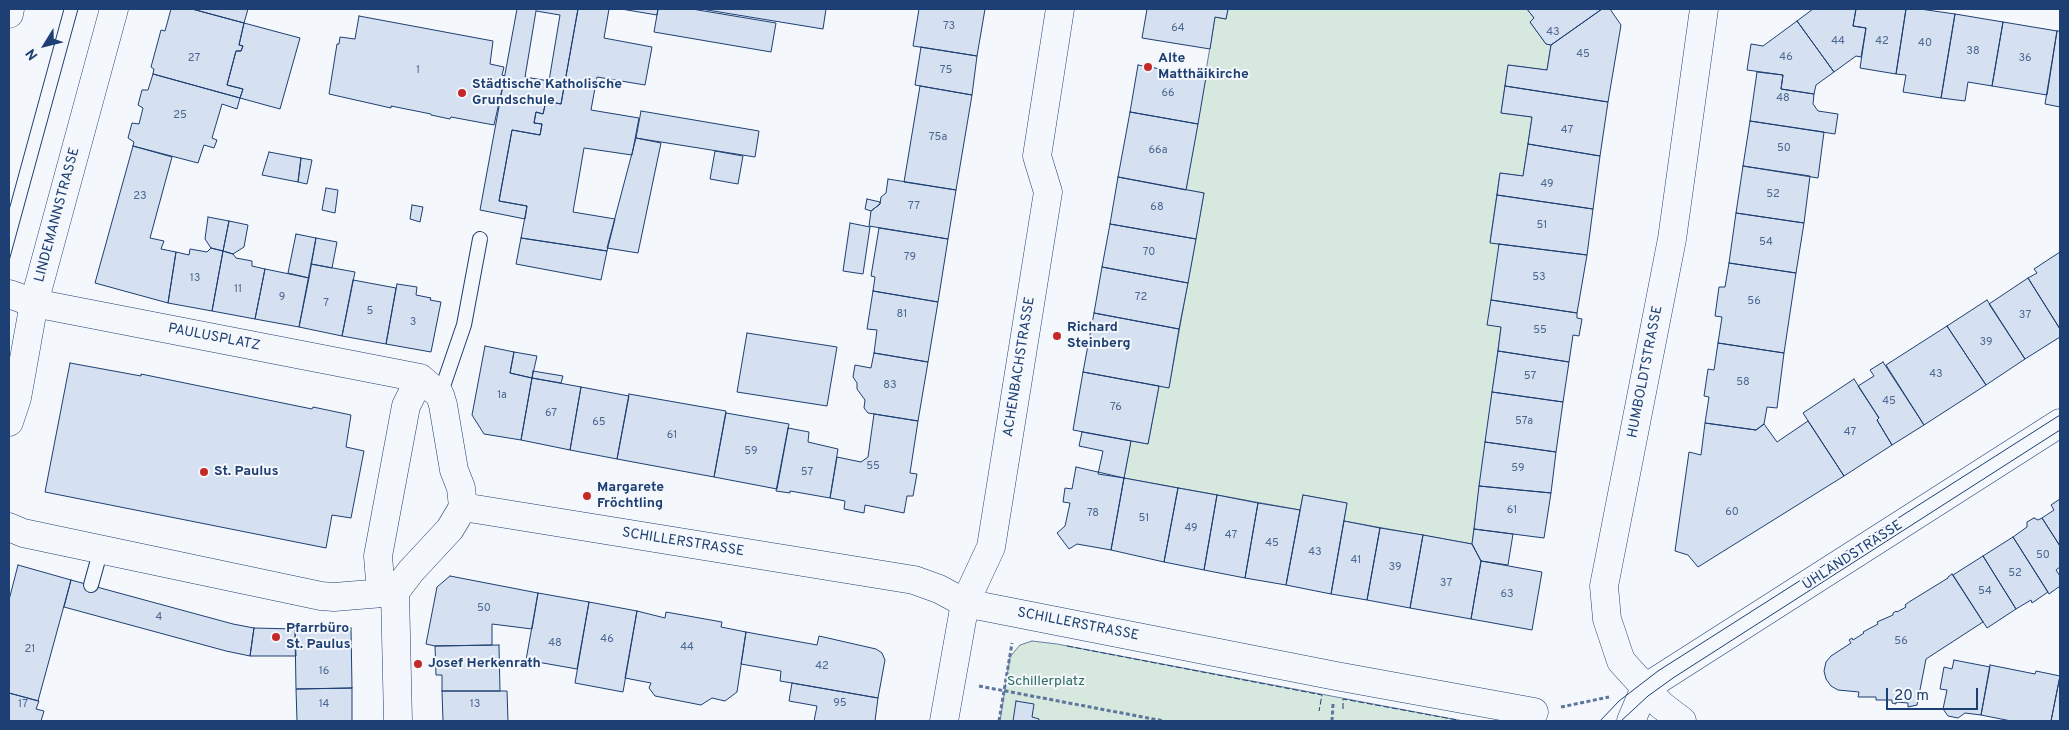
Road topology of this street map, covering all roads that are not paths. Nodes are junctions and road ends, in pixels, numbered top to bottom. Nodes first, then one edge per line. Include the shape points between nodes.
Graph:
1 (10, 9) edge
2 (114, 9) edge
3 (1060, 9) edge
4 (1704, 9) edge
5 (9, 14) edge
6 (480, 239) dead end
7 (9, 294) edge
8 (34, 303) junction
9 (430, 387) junction
10 (9, 422) edge
11 (2060, 423) edge
12 (463, 507) junction
13 (9, 527) edge
14 (100, 549) junction
15 (91, 585) dead end
16 (388, 592) junction
17 (965, 603) junction
18 (1645, 688) junction
19 (1534, 712) road end
20 (398, 721) edge
21 (944, 721) edge
22 (1631, 721) edge
23 (1682, 721) edge

1 - 5 street
2 - 8 street, LINDEMANNSTRASSE
3 - 17 street, ACHENBACHSTRASSE via 1037,156 1048,192 991,547
4 - 18 street, HUMBOLDTSTRASSE via 1672,239 1604,586 1608,619 1621,661
6 - 9 lane via 464,325
7 - 8 street, PAULUSPLATZ
8 - 9 street, PAULUSPLATZ
8 - 10 street, LINDEMANNSTRASSE via 17,398
9 - 12 street via 443,404
9 - 16 street via 406,406 378,556
11 - 18 street, UHLANDSTRASSE
12 - 16 street via 450,528
12 - 17 street, SCHILLERSTRASSE via 914,580
13 - 14 street
14 - 15 lane
14 - 16 street via 321,596
16 - 20 street
17 - 19 street, SCHILLERSTRASSE
17 - 21 street, ACHENBACHSTRASSE
18 - 22 street
18 - 23 street

